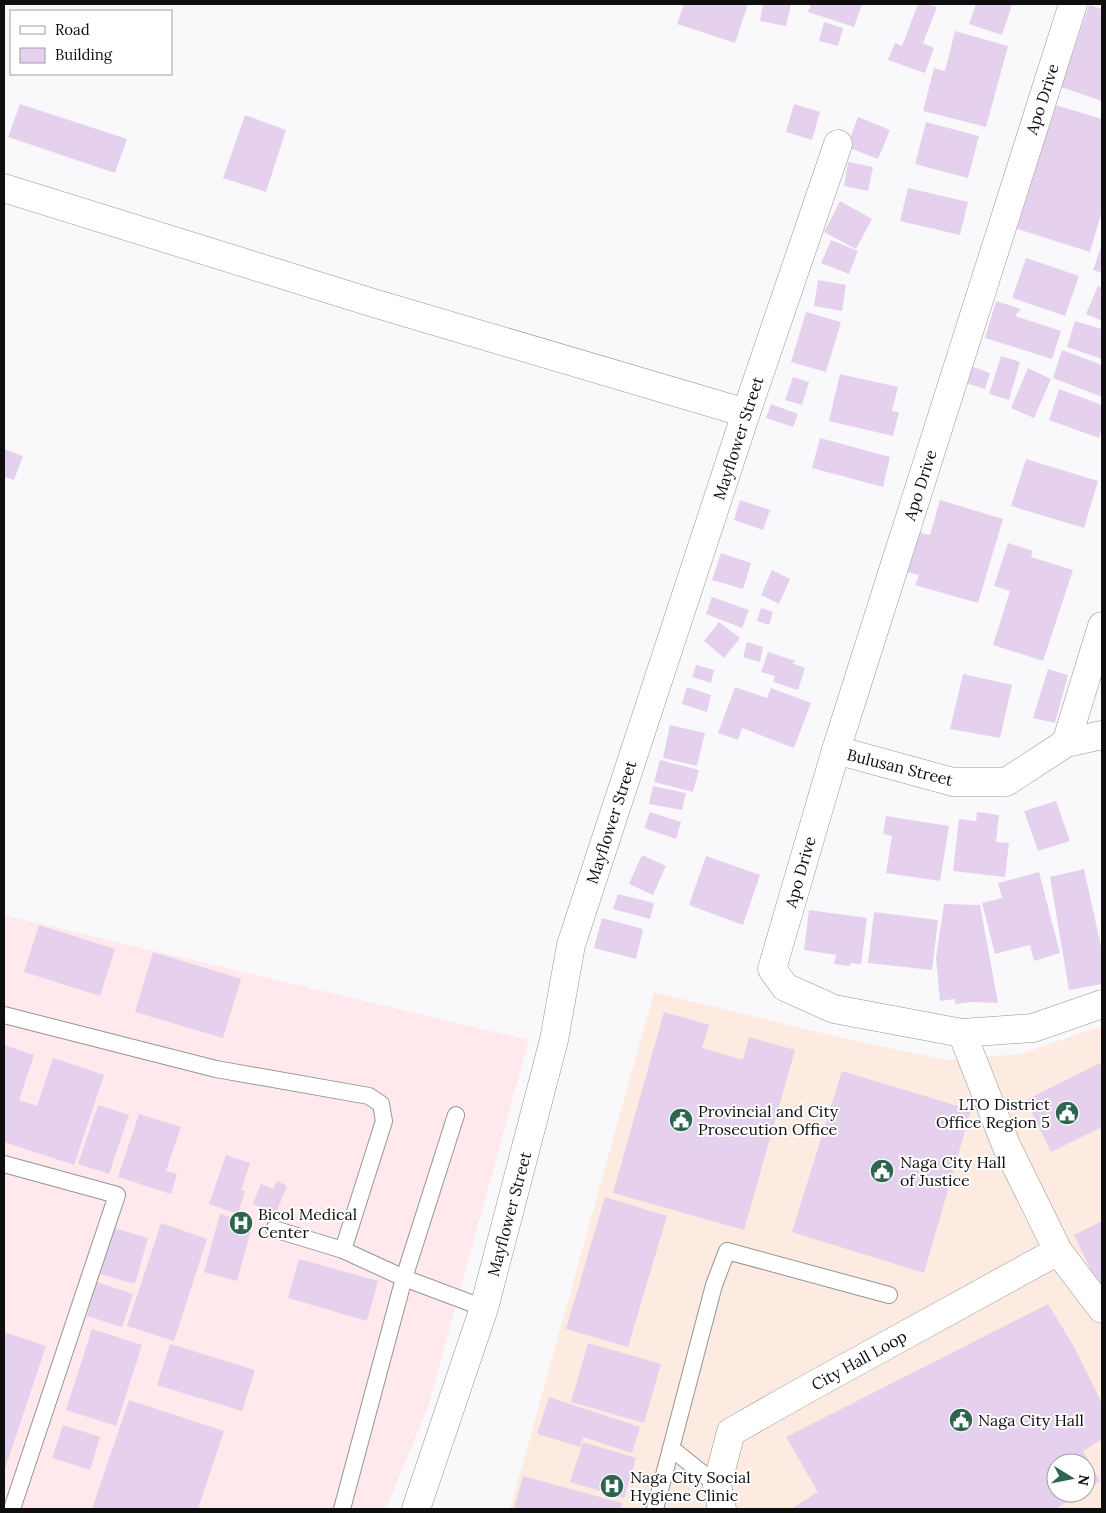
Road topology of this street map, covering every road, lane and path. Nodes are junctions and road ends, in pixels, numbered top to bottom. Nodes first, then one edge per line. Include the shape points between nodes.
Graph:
1 (1073, 4) edge
2 (838, 144) dead end
3 (4, 188) edge
4 (746, 413) junction
5 (1102, 626) edge
6 (1102, 736) edge
7 (1066, 743) junction
8 (836, 750) junction
9 (1102, 1004) edge
10 (4, 1014) edge
11 (962, 1033) junction
12 (456, 1115) dead end
13 (4, 1164) edge
14 (274, 1229) dead end
15 (343, 1250) junction
16 (1058, 1251) junction
17 (404, 1278) junction
18 (889, 1295) dead end
19 (484, 1308) junction
20 (1102, 1309) edge
21 (671, 1448) junction
22 (720, 1497) edge
23 (12, 1509) edge
24 (342, 1509) edge
25 (416, 1509) edge
26 (655, 1509) edge

1 - 8 street, Apo Drive
2 - 4 street, Mayflower Street
3 - 4 street via 370,302
4 - 19 street, Mayflower Street via 571,945 554,1040
5 - 7 street
6 - 7 street, Bulusan Street
7 - 8 street, Bulusan Street via 1006,782 953,782
8 - 11 street, Apo Drive via 772,969 785,987 834,1009
9 - 11 street via 1033,1028
10 - 15 lane via 216,1069 369,1096 381,1104 384,1121
11 - 16 street via 1006,1145
12 - 17 lane
13 - 23 lane via 117,1195
14 - 15 lane
15 - 17 lane
16 - 20 street
16 - 22 street, City Hall Loop via 731,1432
17 - 19 lane
17 - 24 lane
18 - 21 lane via 727,1251 714,1285
19 - 25 street, Mayflower Street
21 - 22 lane
21 - 26 lane

